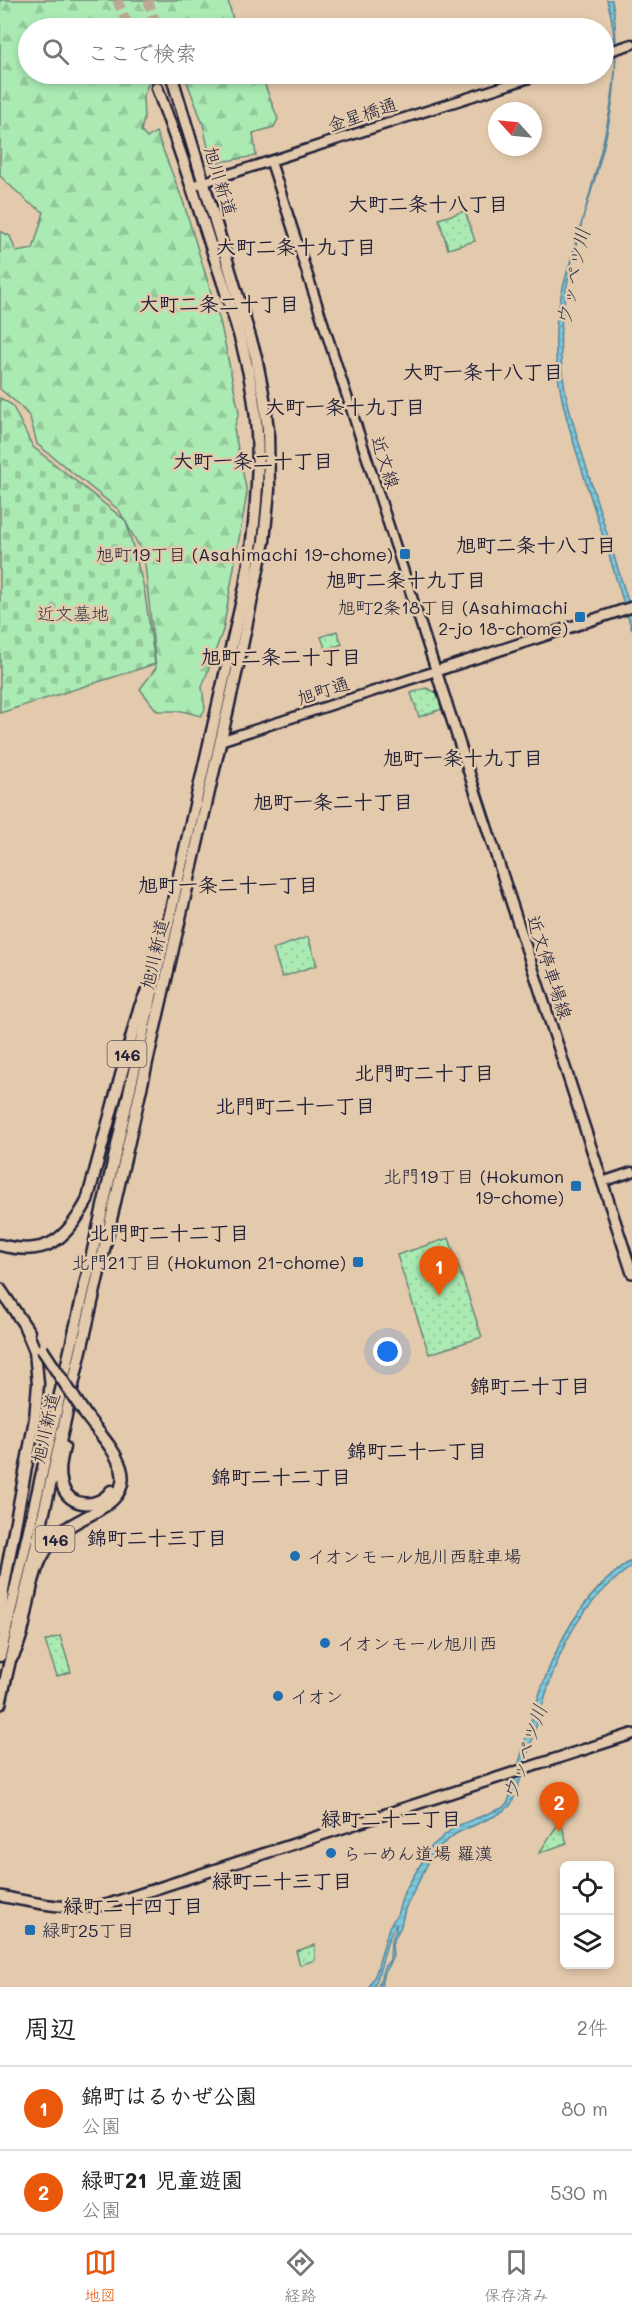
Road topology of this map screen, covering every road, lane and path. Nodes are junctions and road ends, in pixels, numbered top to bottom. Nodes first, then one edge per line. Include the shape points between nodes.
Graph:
1 (632, 44) edge
2 (614, 50) edge
3 (174, 84) edge
4 (511, 84) edge
5 (157, 88) tunnel mouth
6 (271, 162) junction
7 (205, 183) junction
8 (192, 186) junction
9 (632, 607) edge
10 (436, 671) junction
11 (220, 741) junction
12 (154, 974) junction
13 (632, 1172) edge
14 (602, 1182) junction
15 (0, 1245) edge
16 (632, 1273) edge
17 (0, 1288) edge
18 (38, 1350) junction
19 (75, 1372) junction
20 (105, 1443) junction
21 (0, 1629) edge
22 (4, 1660) edge
23 (0, 1704) edge
24 (632, 1734) edge
25 (0, 1896) edge

1 - 2 street
3 - 7 main road, 旭川新道
4 - 6 street, 金星橋通
5 - 8 main road, 旭川新道
6 - 7 street, 金星橋通
6 - 10 street, 近文線
7 - 8 street, 金星橋通
7 - 11 main road, 旭川新道 via 256,357 268,429 269,490 264,541
8 - 12 main road, 旭川新道 via 251,383 259,489 245,587
9 - 10 main road
10 - 11 street, 旭町通
10 - 14 main road, 近文停車場線
11 - 19 main road, 旭川新道
12 - 15 main road, 146 via 139,1009 87,1201 76,1221 67,1233 42,1248
12 - 22 main road, 旭川新道
13 - 14 street
14 - 16 main road, 近文停車場線
17 - 18 main road, 146
18 - 20 main road, 146, bridge
18 - 21 main road, 146 via 35,1419 3,1590
19 - 20 main road, 146 via 60,1467 61,1482 73,1500 95,1504 115,1485 116,1473
19 - 22 main road, 旭川新道
20 - 22 main road, 146 via 121,1469 120,1488 106,1506 64,1530 47,1549 35,1575 22,1640
22 - 23 main road, 旭川新道
24 - 25 main road via 109,1904 80,1909

